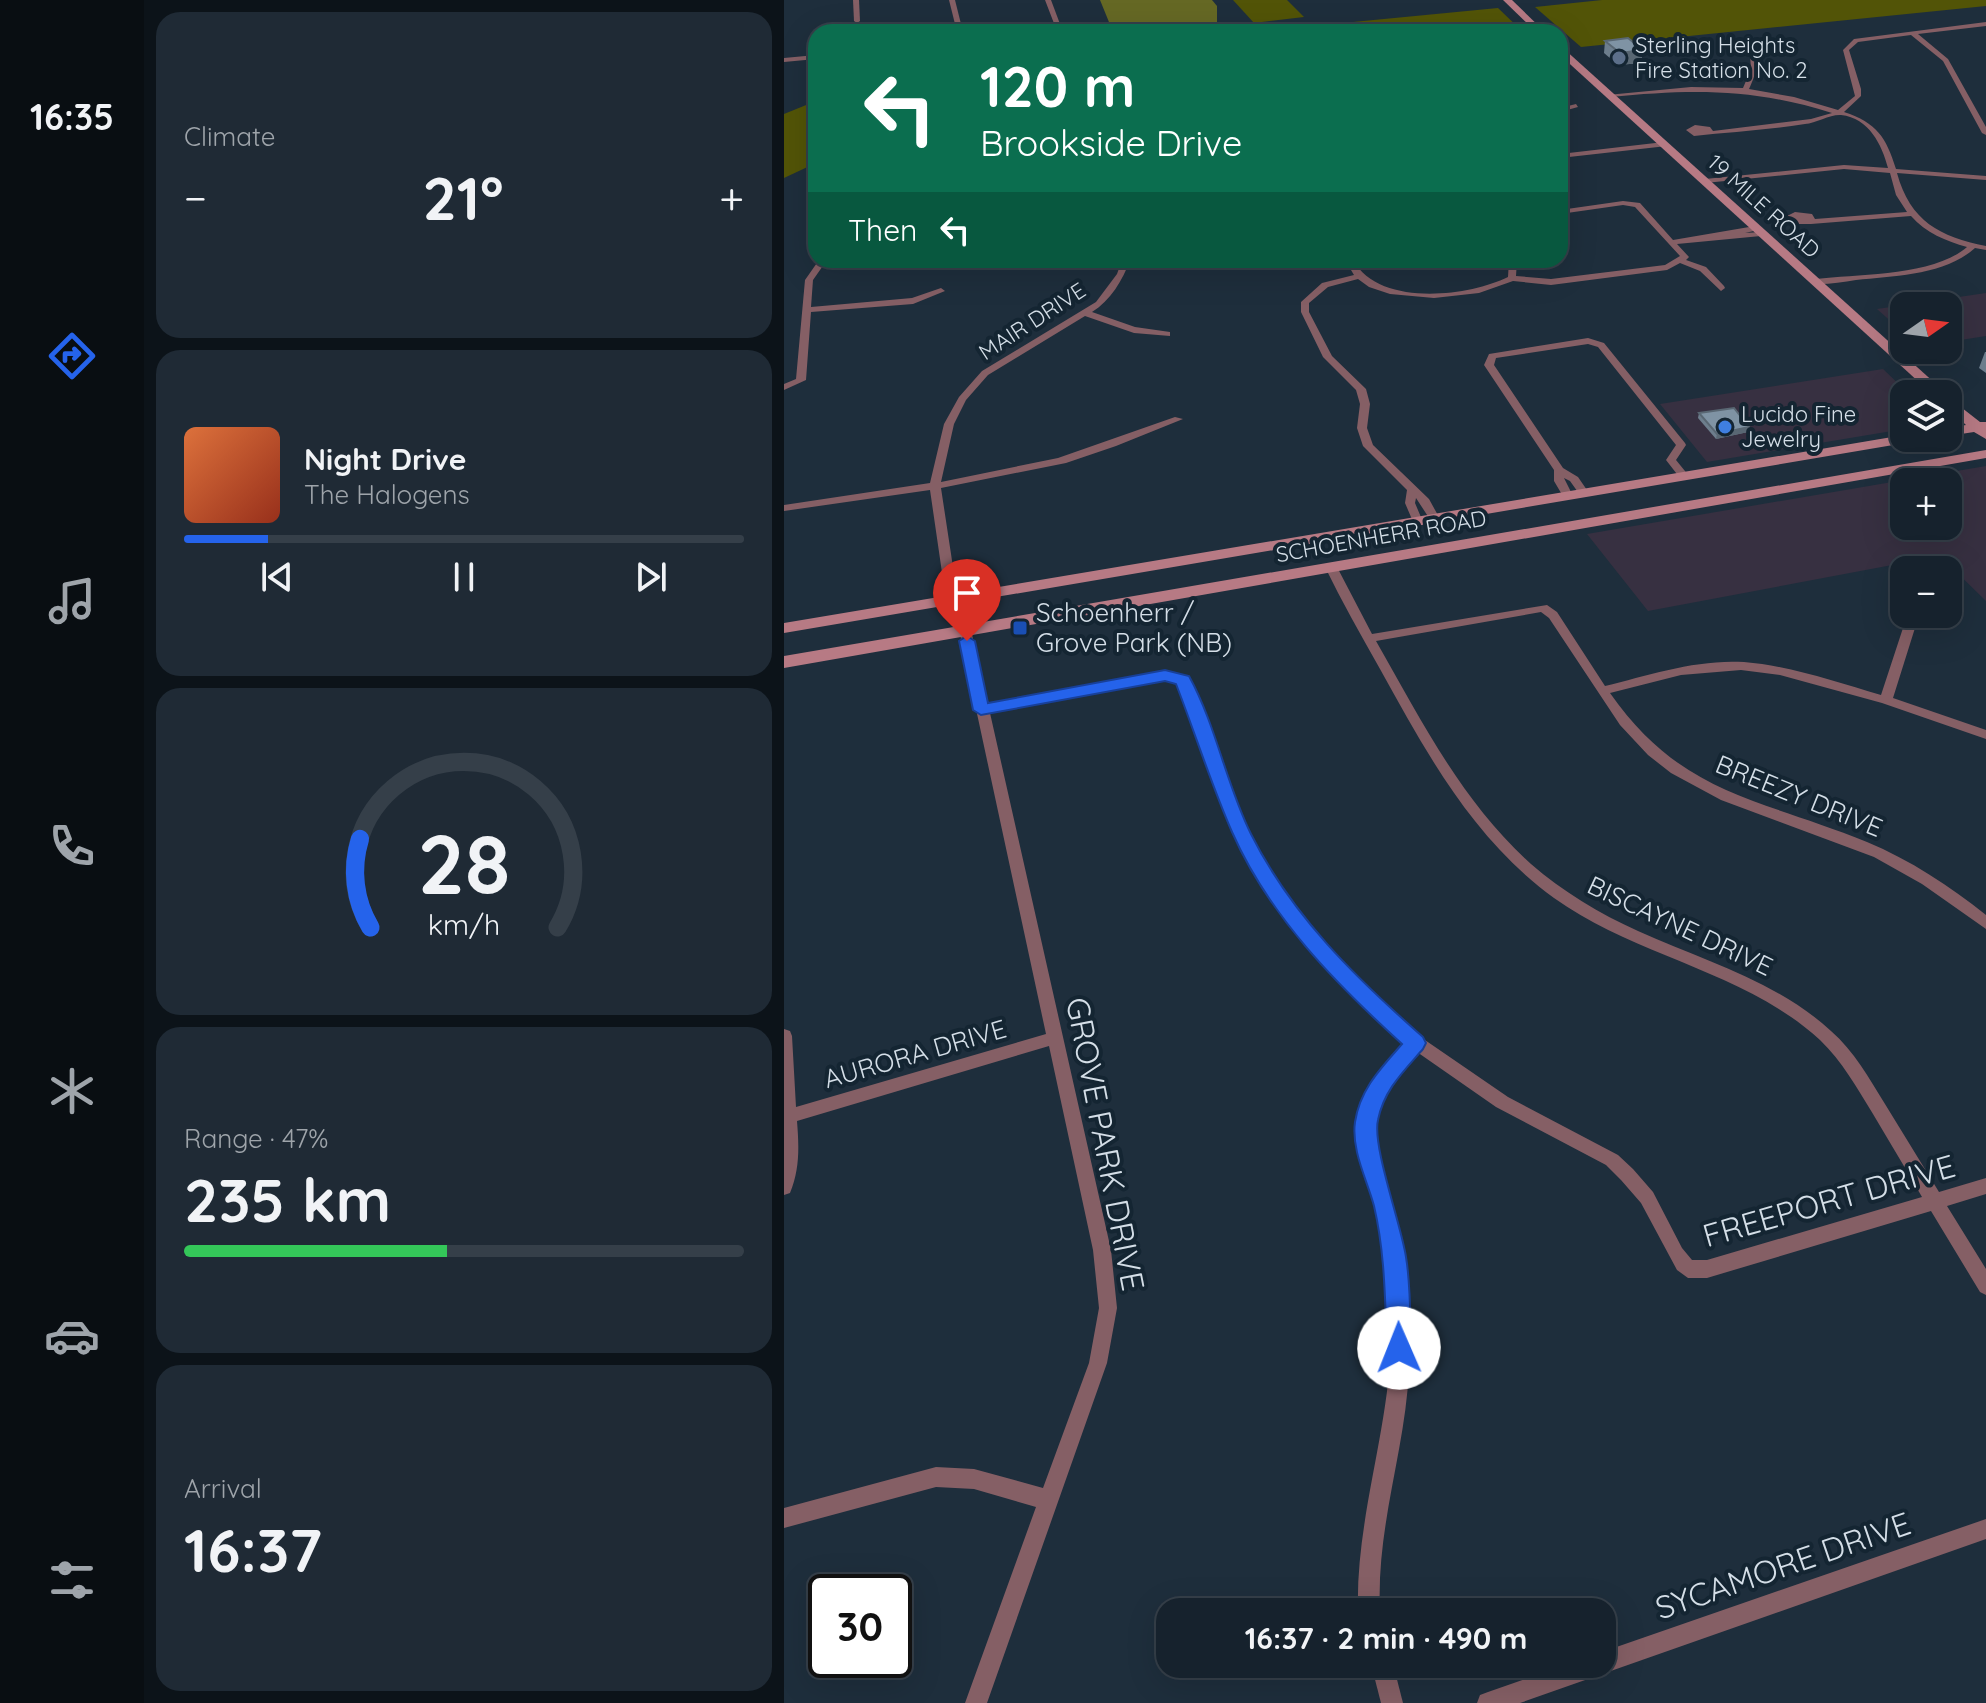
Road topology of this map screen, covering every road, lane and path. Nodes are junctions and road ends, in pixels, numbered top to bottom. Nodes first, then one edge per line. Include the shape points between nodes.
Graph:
1 (856, 0) edge
2 (952, 0) edge
3 (1048, 0) edge
4 (1507, 0) edge
5 (857, 21) dead end
6 (958, 24) edge
7 (1058, 24) edge
8 (1532, 24) edge
9 (1986, 24) edge
10 (1911, 32) junction
11 (1742, 54) dead end
12 (808, 58) edge
13 (784, 60) edge
14 (1568, 60) edge
15 (1746, 88) junction
16 (1610, 95) junction
17 (1576, 106) dead end
18 (1568, 108) edge
19 (1836, 112) junction
20 (1708, 131) dead end
21 (1986, 133) edge
22 (1664, 144) junction
23 (1568, 155) edge
24 (1893, 169) junction
25 (1986, 178) edge
26 (1705, 181) junction
27 (1568, 211) edge
28 (1910, 214) junction
29 (1810, 219) dead end
30 (1758, 231) junction
31 (1674, 242) junction
32 (1973, 246) junction
33 (1986, 248) edge
34 (1681, 261) junction
35 (817, 268) edge
36 (1122, 268) edge
37 (1354, 268) edge
38 (1513, 268) edge
39 (1359, 276) junction
40 (1512, 278) junction
41 (1816, 282) junction
42 (1721, 288) dead end
43 (941, 291) dead end
44 (806, 310) junction
45 (1085, 313) junction
46 (1167, 334) dead end
47 (1924, 380) edge
48 (784, 387) edge
49 (1962, 412) edge
50 (1178, 419) dead end
51 (1983, 429) edge
52 (1962, 431) edge
53 (1890, 442) edge
54 (1986, 454) edge
55 (1734, 468) junction
56 (1684, 476) junction
57 (935, 485) junction
58 (1576, 495) junction
59 (1735, 497) junction
60 (1530, 502) junction
61 (784, 508) edge
62 (1426, 520) junction
63 (1531, 533) junction
64 (1331, 567) junction
65 (952, 600) junction
66 (784, 628) edge
67 (1909, 628) dead end
68 (965, 630) junction
69 (1369, 638) junction
70 (784, 662) edge
71 (1604, 690) junction
72 (1886, 700) junction
73 (981, 710) junction
74 (1986, 735) edge
75 (1986, 923) edge
76 (784, 1036) edge
77 (1055, 1038) junction
78 (1416, 1043) junction
79 (789, 1116) junction
80 (1986, 1186) edge
81 (784, 1187) edge
82 (1935, 1202) junction
83 (1986, 1286) edge
84 (1049, 1500) junction
85 (784, 1518) edge
86 (1986, 1529) edge
87 (1368, 1598) edge
88 (1616, 1659) edge
89 (1386, 1678) edge
90 (1560, 1678) edge
91 (976, 1703) edge
92 (1392, 1703) edge
93 (1488, 1703) edge

1 - 5 street
2 - 6 street
3 - 7 street
4 - 8 main road
9 - 10 street
10 - 19 street via 1856,40 1847,47 1858,96
10 - 21 street via 1946,60
11 - 15 street via 1752,55 1754,69
12 - 13 street
14 - 16 main road, 19 MILE ROAD
15 - 16 street
15 - 19 street
16 - 22 main road, 19 MILE ROAD
17 - 18 street
19 - 20 street via 1799,122
19 - 24 street via 1876,132
22 - 23 street
22 - 26 main road, 19 MILE ROAD
24 - 25 street
24 - 26 street via 1805,168
24 - 28 street
26 - 30 main road, 19 MILE ROAD
27 - 31 street via 1633,204
28 - 29 street
28 - 32 street via 1932,232
30 - 31 street
30 - 41 main road, 19 MILE ROAD
31 - 34 street via 1684,252
32 - 33 street
32 - 41 street via 1944,264
34 - 40 street via 1551,282
34 - 42 street via 1703,269
35 - 44 street via 809,280
36 - 45 street, MAIR DRIVE via 1115,284
37 - 39 street
38 - 40 street
39 - 40 street via 1382,289 1462,294 1493,289
39 - 62 street via 1325,285 1304,307 1328,357 1361,389 1368,446 1400,474 1412,491 1410,503
41 - 47 main road, 19 MILE ROAD
43 - 44 street via 913,301
44 - 48 street via 801,380
45 - 46 street via 1134,330
45 - 57 street, MAIR DRIVE via 985,373 962,399 949,424
49 - 51 main road
50 - 57 street via 1059,461
51 - 52 main road
53 - 55 main road, SCHOENHERR ROAD
54 - 59 main road, SCHOENHERR ROAD
55 - 56 main road, SCHOENHERR ROAD
55 - 59 main road via 1719,482
56 - 58 main road, SCHOENHERR ROAD
56 - 58 street via 1671,460 1681,445 1601,345 1584,341 1492,356 1489,365 1559,470 1574,479
57 - 61 street
57 - 65 street, MAIR DRIVE
58 - 60 main road, SCHOENHERR ROAD
59 - 63 main road, SCHOENHERR ROAD
60 - 62 main road, SCHOENHERR ROAD
60 - 63 main road via 1544,517
62 - 65 main road, SCHOENHERR ROAD
63 - 64 main road, SCHOENHERR ROAD
64 - 68 main road, SCHOENHERR ROAD
64 - 69 street, BISCAYNE DRIVE
65 - 66 main road, SCHOENHERR ROAD
67 - 72 street
68 - 70 main road, SCHOENHERR ROAD
68 - 73 street, GROVE PARK DRIVE
69 - 71 street, BREEZY DRIVE via 1543,608
69 - 82 street, BISCAYNE DRIVE via 1441,770 1484,829 1541,879 1596,917 1769,994 1811,1021 1852,1065
71 - 72 street via 1681,671 1732,666 1780,671
71 - 75 street, BREEZY DRIVE via 1654,753 1695,779 1884,856
72 - 74 street
73 - 77 street, GROVE PARK DRIVE
73 - 78 street via 1165,676 1183,680 1242,833 1263,872 1320,952
76 - 79 street
77 - 79 street, AURORA DRIVE
77 - 84 street, GROVE PARK DRIVE via 1102,1250 1108,1308 1098,1363
78 - 82 street, FREEPORT DRIVE via 1502,1102 1620,1166 1650,1202 1674,1253 1688,1269 1707,1269
78 - 87 street via 1376,1088 1366,1124 1395,1259 1400,1326 1397,1394 1367,1573
79 - 81 street via 791,1160
80 - 82 street, FREEPORT DRIVE
82 - 83 street, BISCAYNE DRIVE
84 - 85 street via 974,1479 936,1477
84 - 91 street, GROVE PARK DRIVE
86 - 88 street, SYCAMORE DRIVE
89 - 92 street
90 - 93 street, SYCAMORE DRIVE

